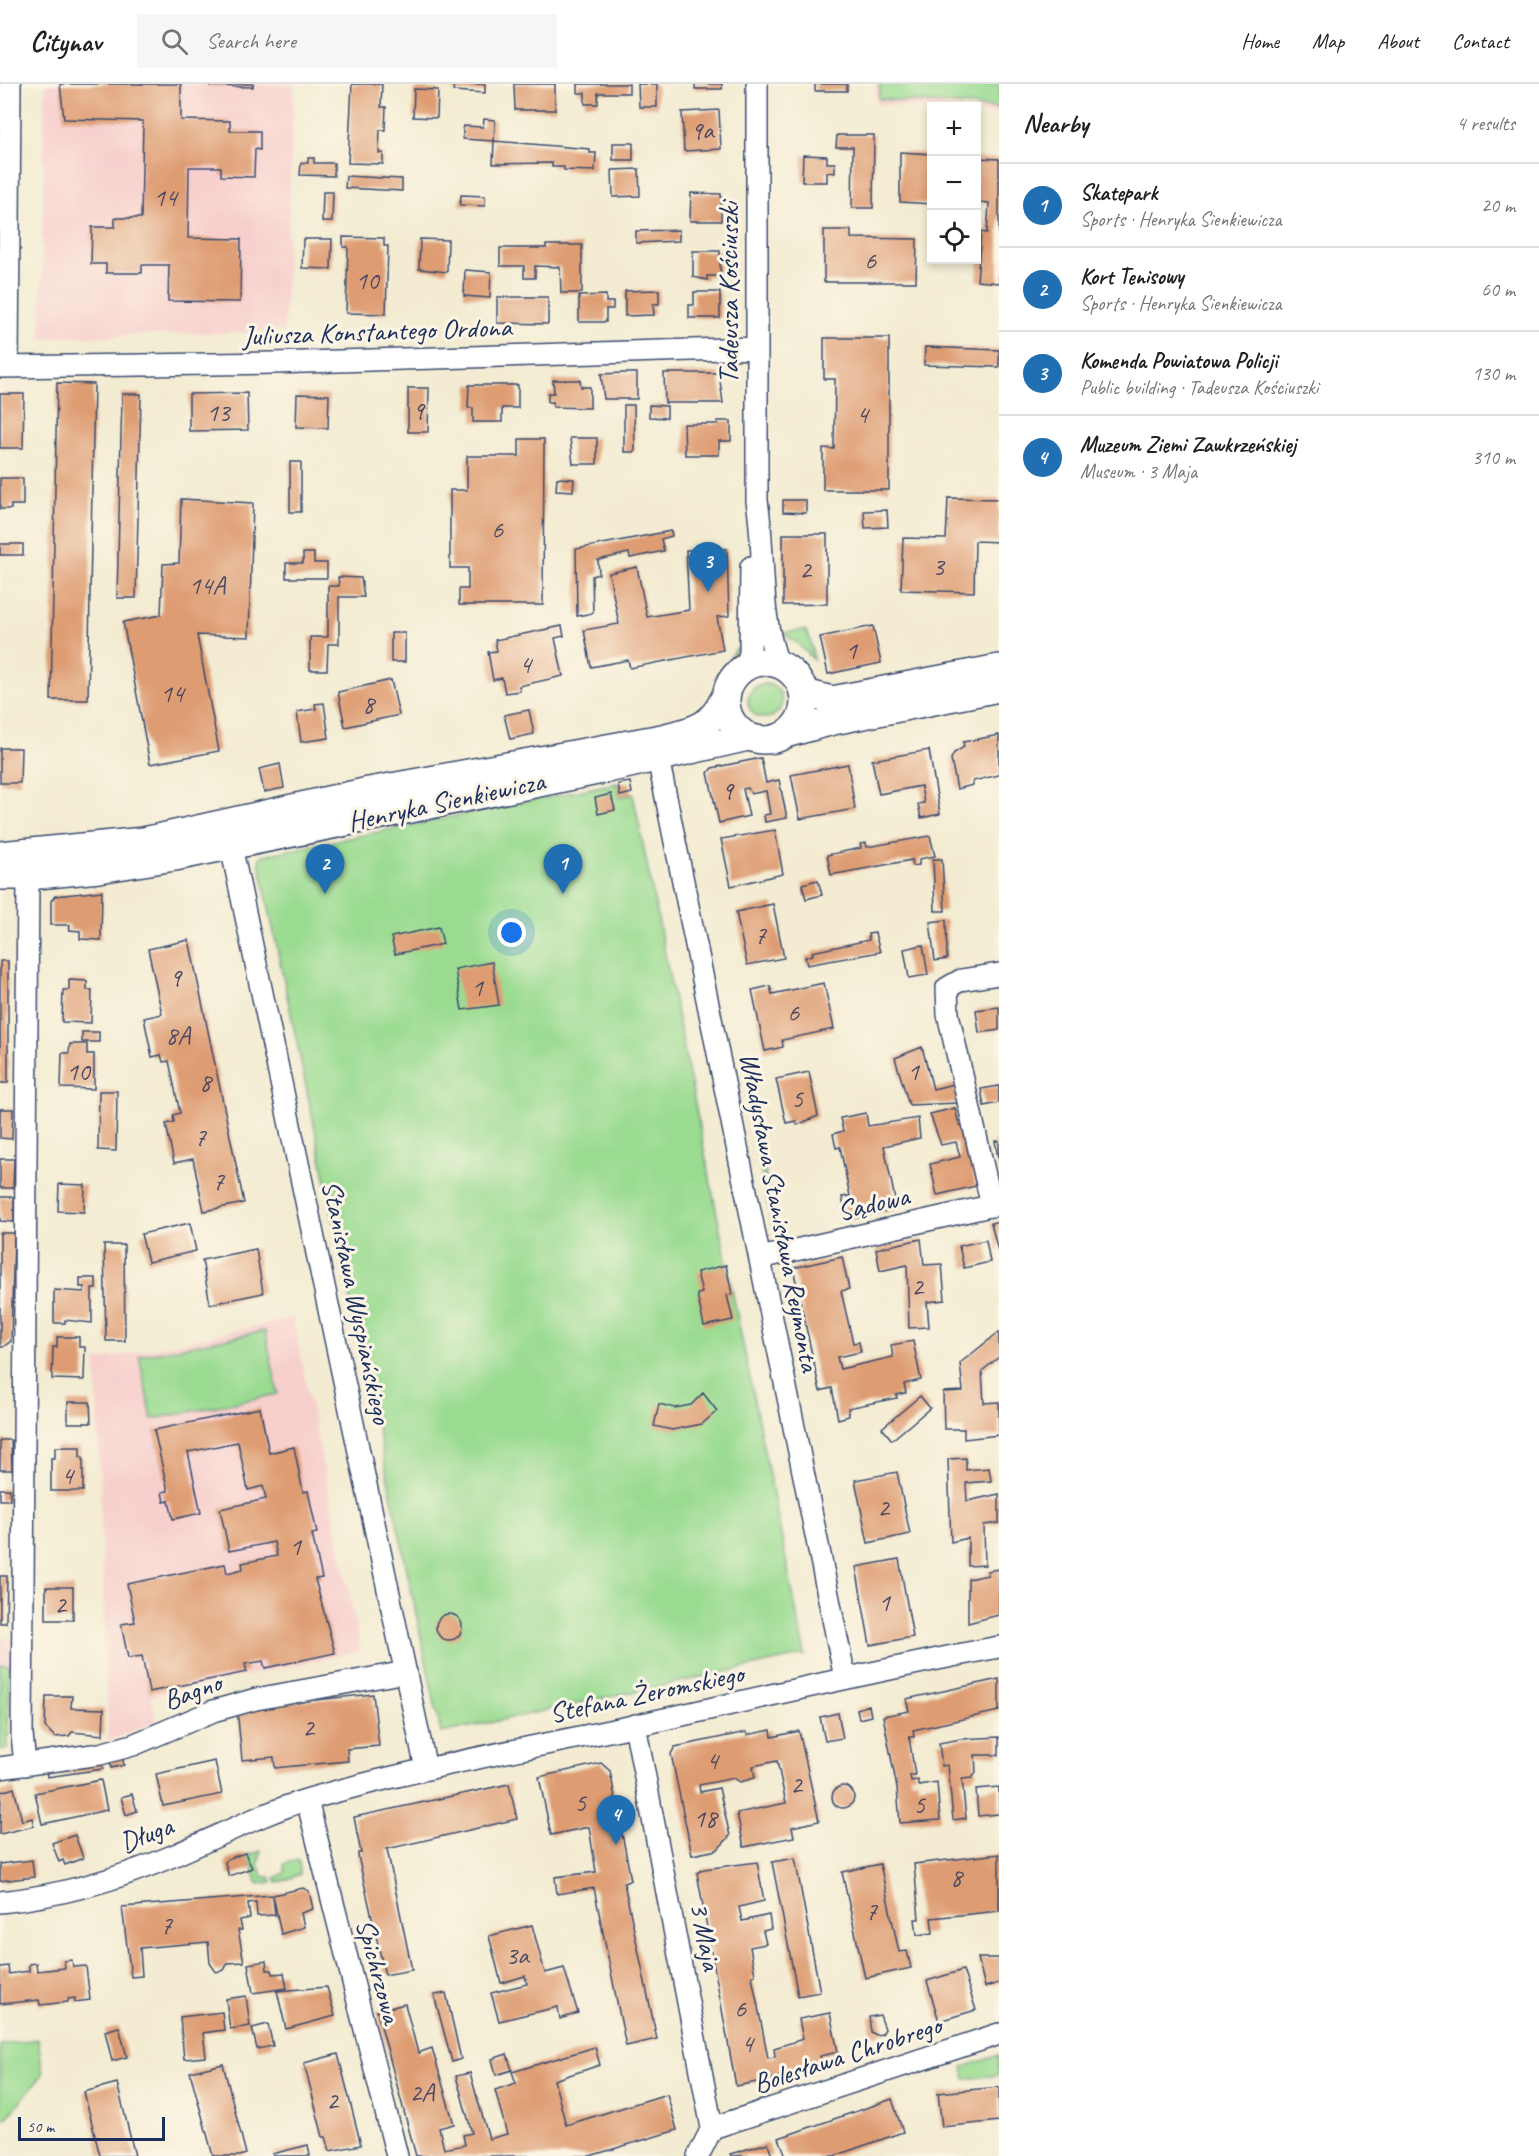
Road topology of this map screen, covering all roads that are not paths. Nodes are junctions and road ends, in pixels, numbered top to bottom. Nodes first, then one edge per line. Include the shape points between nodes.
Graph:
1 (10, 84) edge
2 (757, 84) edge
3 (756, 348) junction
4 (4, 367) edge
5 (757, 501) junction
6 (777, 663) junction
7 (746, 666) junction
8 (999, 668) edge
9 (801, 685) junction
10 (999, 688) edge
11 (725, 697) junction
12 (789, 733) junction
13 (748, 737) junction
14 (664, 756) junction
15 (231, 846) junction
16 (0, 855) edge
17 (0, 876) edge
18 (28, 876) junction
19 (999, 974) edge
20 (996, 1205) edge
21 (760, 1258) junction
22 (999, 1647) edge
23 (406, 1672) junction
24 (845, 1678) junction
25 (635, 1725) junction
26 (25, 1765) junction
27 (0, 1768) edge
28 (426, 1769) junction
29 (307, 1800) junction
30 (0, 1902) edge
31 (999, 2034) edge
32 (712, 2128) junction
33 (397, 2156) edge
34 (698, 2156) edge

1 - 4 street
2 - 3 street, Tadeusza Kościuszki
3 - 4 street, Juliusza Konstantego Ordona
3 - 5 street, Tadeusza Kościuszki
5 - 6 street, Tadeusza Kościuszki via 765,606
5 - 7 street, Tadeusza Kościuszki via 752,526 750,653
6 - 7 street via 762,661
6 - 9 street via 792,672
7 - 11 street via 733,677
8 - 9 street via 832,700 809,694
9 - 12 street via 803,711
10 - 12 street
11 - 13 street via 734,725
11 - 16 street, Henryka Sienkiewicza via 717,716 704,725 662,738 380,789 144,841
12 - 13 street via 767,741
13 - 14 street, Henryka Sienkiewicza
14 - 15 street, Henryka Sienkiewicza
14 - 21 street, Władysława Stanisława Reymonta
15 - 18 street, Henryka Sienkiewicza via 99,869
15 - 23 street, Stanisława Wyspiańskiego
17 - 18 street, Henryka Sienkiewicza
18 - 26 street via 23,1415
19 - 20 street via 961,980 947,988 948,1014
20 - 21 street, Sądowa
21 - 24 street, Władysława Stanisława Reymonta
22 - 24 street, Stefana Żeromskiego
23 - 26 street, Bagno via 256,1699 213,1711 133,1745
23 - 28 street, Stanisława Wyspiańskiego
24 - 25 street, Stefana Żeromskiego
25 - 28 street, Stefana Żeromskiego
25 - 32 street, 3 Maja
26 - 27 street, Bagno
28 - 29 street, Stefana Żeromskiego
29 - 30 street, Długa via 94,1884
29 - 33 street, Spichrzowa
31 - 32 street, Bolesława Chrobrego
32 - 34 street

